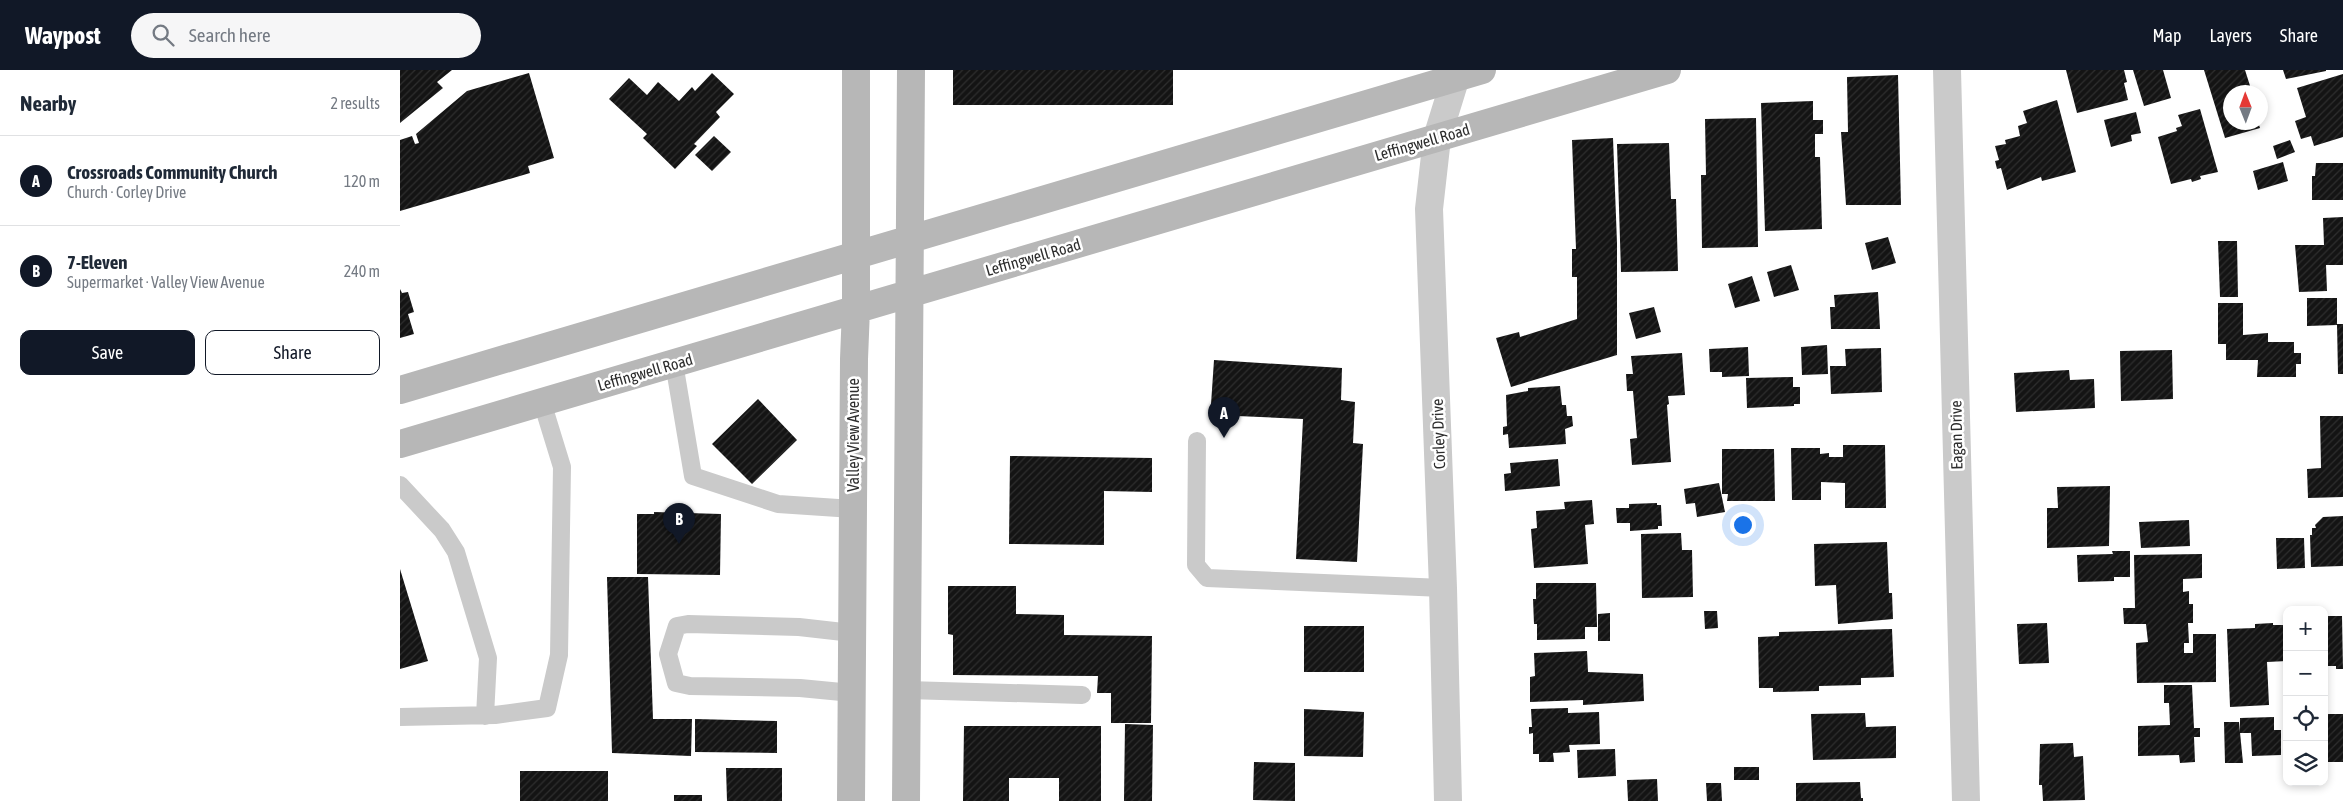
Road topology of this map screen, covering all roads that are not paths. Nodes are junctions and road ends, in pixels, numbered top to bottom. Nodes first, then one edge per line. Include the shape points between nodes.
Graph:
1 (856, 70) edge
2 (910, 70) edge
3 (1482, 70) edge
4 (1667, 70) edge
5 (1947, 70) edge
6 (1456, 74) edge
7 (1437, 138) junction
8 (909, 240) junction
9 (856, 256) junction
10 (910, 293) junction
11 (856, 309) junction
12 (674, 363) junction
13 (400, 390) edge
14 (542, 402) junction
15 (1197, 441) dead end
16 (400, 444) edge
17 (400, 485) edge
18 (853, 509) junction
19 (1443, 588) junction
20 (852, 633) junction
21 (907, 690) junction
22 (852, 693) junction
23 (1082, 695) dead end
24 (485, 716) junction
25 (400, 717) edge
26 (851, 801) edge
27 (906, 801) edge
28 (1448, 801) edge
29 (1966, 801) edge

1 - 9 main road, Valley View Avenue
2 - 8 main road
3 - 6 main road
4 - 7 main road, Leffingwell Road
5 - 29 street, Eagan Drive
6 - 7 street, Corley Drive
6 - 8 main road
7 - 10 main road, Leffingwell Road
7 - 19 street, Corley Drive via 1429,209
8 - 9 main road
8 - 10 main road
9 - 11 main road, Valley View Avenue
9 - 13 main road
10 - 11 main road, Leffingwell Road
10 - 21 main road
11 - 12 main road, Leffingwell Road
11 - 18 main road, Valley View Avenue
12 - 14 main road, Leffingwell Road
12 - 18 lane via 693,476 778,504
14 - 16 main road, Leffingwell Road
14 - 24 lane via 562,467 559,655 547,708
15 - 19 lane via 1196,565 1207,578
17 - 24 lane via 442,530 456,552 488,658
18 - 20 main road, Valley View Avenue
19 - 28 street, Corley Drive
20 - 22 main road, Valley View Avenue
20 - 22 lane via 799,627 688,624 677,626 668,654 676,684
21 - 23 lane
21 - 27 main road
22 - 26 main road, Valley View Avenue
24 - 25 lane

